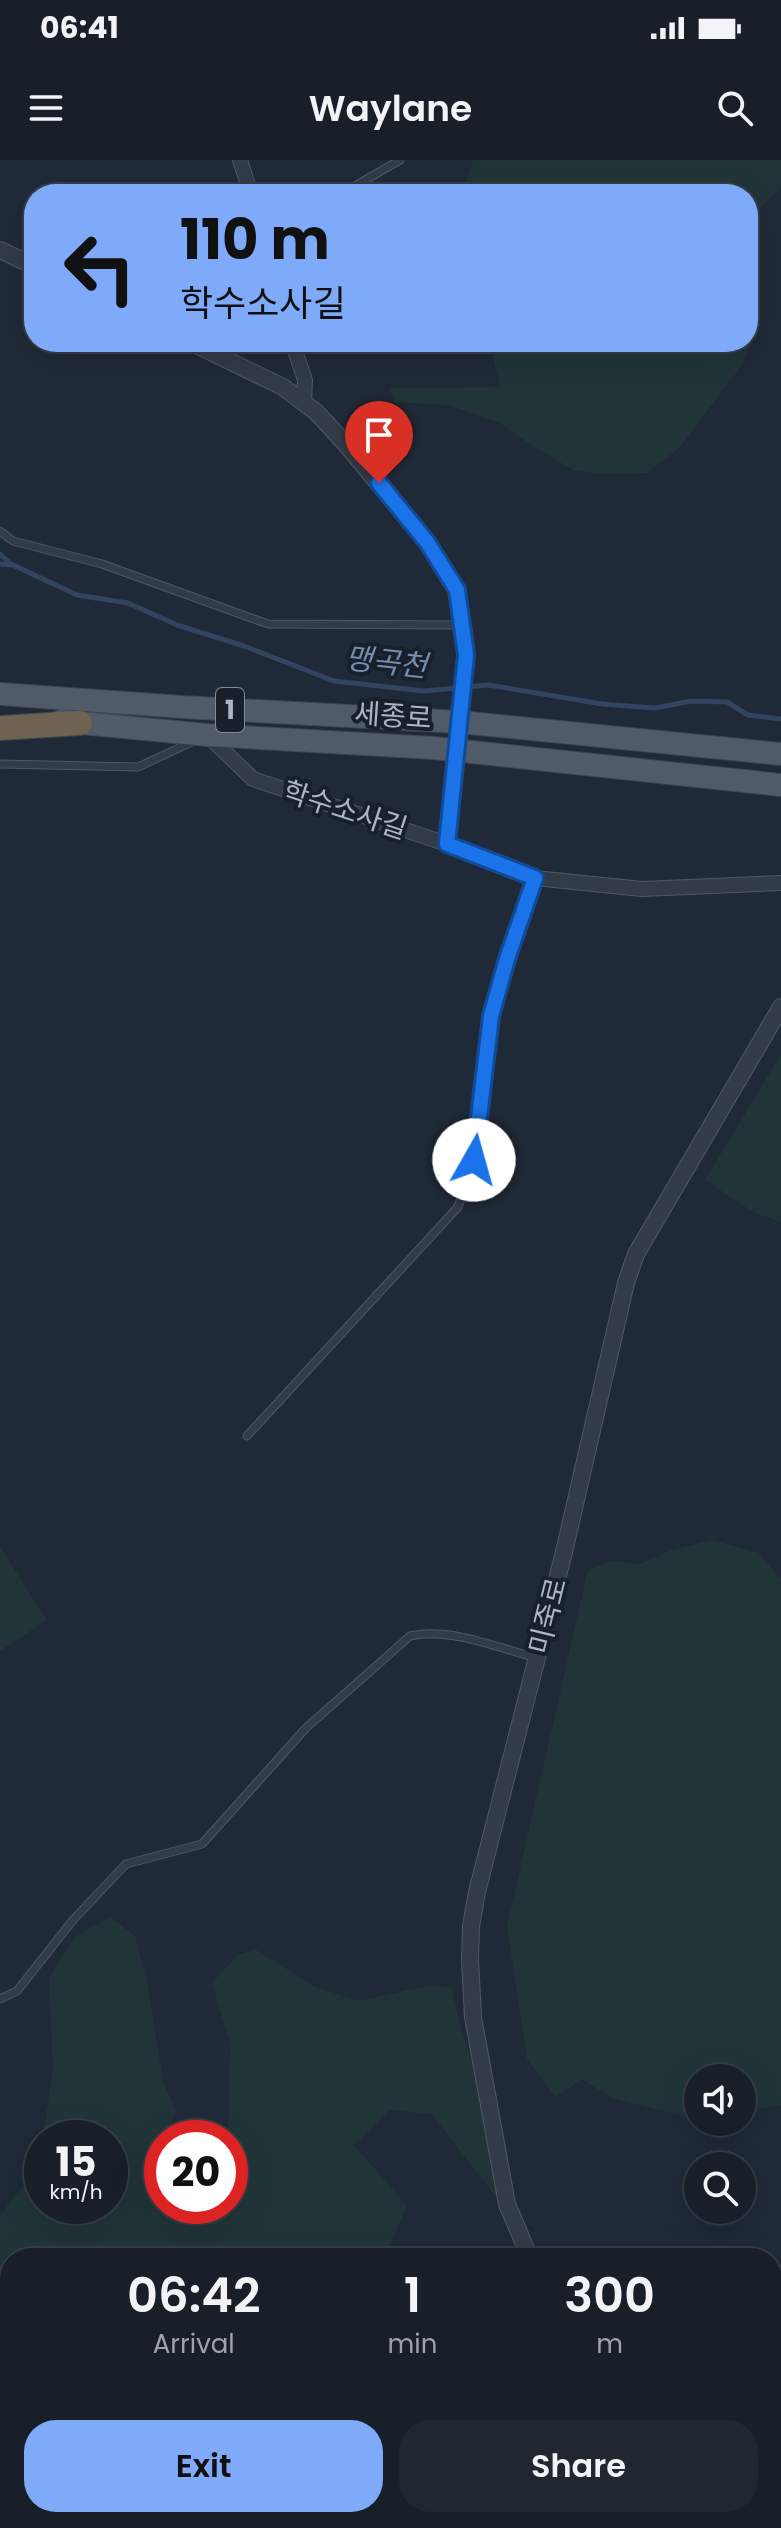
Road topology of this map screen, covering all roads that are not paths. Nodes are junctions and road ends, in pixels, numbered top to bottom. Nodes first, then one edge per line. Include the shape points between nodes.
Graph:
1 (240, 160) edge
2 (400, 160) edge
3 (248, 184) edge
4 (358, 184) edge
5 (0, 250) edge
6 (24, 261) edge
7 (211, 352) edge
8 (295, 352) edge
9 (304, 403) junction
10 (0, 531) edge
11 (463, 625) junction
12 (0, 694) edge
13 (461, 712) junction
14 (0, 717) edge
15 (80, 723) junction
16 (0, 728) edge
17 (207, 735) junction
18 (456, 750) junction
19 (781, 754) edge
20 (0, 764) edge
21 (781, 785) edge
22 (447, 844) junction
23 (535, 878) junction
24 (781, 883) edge
25 (781, 1007) edge
26 (247, 1436) dead end
27 (538, 1658) junction
28 (0, 1999) edge
29 (526, 2248) edge

1 - 3 street
2 - 4 lane
5 - 6 street
7 - 9 street
8 - 9 street via 305,380
9 - 11 street via 343,441 427,542 457,590
10 - 11 lane via 13,541 102,564 268,624
11 - 13 street
12 - 13 main road, 세종로 / 1 via 182,707
13 - 18 street
13 - 19 main road, 세종로 / 1
14 - 15 main road, 세종로 / 1
15 - 16 highway
15 - 17 main road, 세종로 / 1
17 - 18 main road, 세종로 / 1
17 - 20 lane via 138,767
17 - 22 street, 학수소사길 via 253,779
18 - 21 main road, 세종로 / 1
18 - 22 street
22 - 23 street, 학수소사길
23 - 24 street, 학수소사길 via 642,889
23 - 26 lane via 491,1016 474,1160 458,1207
25 - 27 street, 미죽로 via 636,1254
27 - 28 lane via 454,1636 410,1636 306,1728 202,1844 126,1864 17,1991
27 - 29 street, 미죽로 via 477,1892 470,1959 473,2017 507,2204

